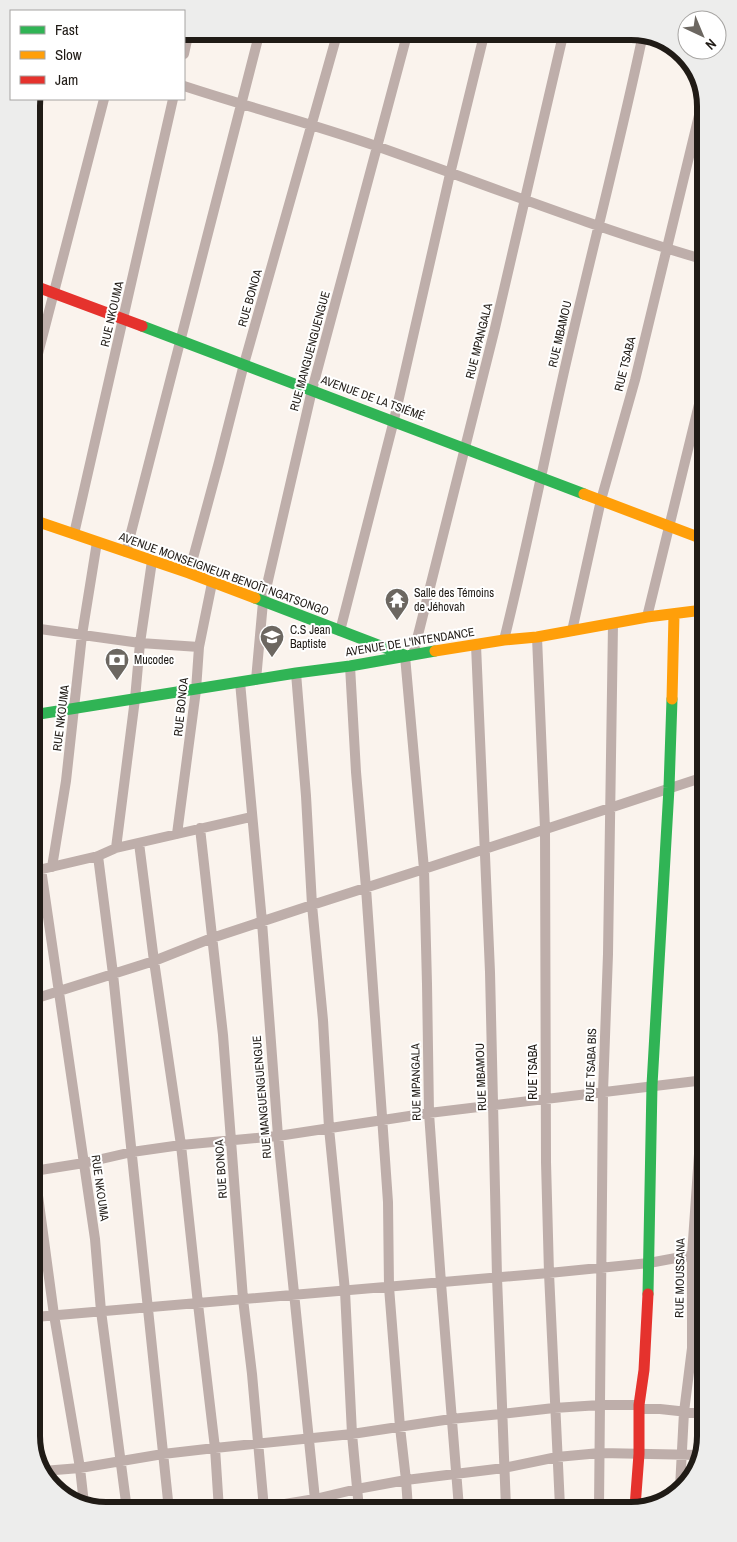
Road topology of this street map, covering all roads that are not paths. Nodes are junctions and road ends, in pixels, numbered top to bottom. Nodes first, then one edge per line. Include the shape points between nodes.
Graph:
1 (258, 40) edge
2 (336, 40) edge
3 (406, 40) edge
4 (482, 40) edge
5 (562, 40) edge
6 (641, 41) edge
7 (185, 86) edge
8 (104, 100) edge
9 (174, 100) edge
10 (240, 104) junction
11 (697, 124) edge
12 (312, 125) junction
13 (377, 147) junction
14 (450, 174) junction
15 (524, 200) junction
16 (598, 225) junction
17 (667, 249) junction
18 (697, 258) edge
19 (40, 288) edge
20 (53, 293) junction
21 (124, 319) junction
22 (181, 340) junction
23 (40, 346) edge
24 (244, 364) junction
25 (312, 390) junction
26 (697, 412) edge
27 (394, 420) junction
28 (464, 447) junction
29 (541, 477) junction
30 (601, 500) junction
31 (40, 523) edge
32 (669, 526) junction
33 (74, 534) junction
34 (697, 537) edge
35 (97, 542) junction
36 (126, 552) junction
37 (152, 561) junction
38 (189, 573) junction
39 (212, 583) junction
40 (264, 602) junction
41 (697, 611) edge
42 (674, 615) junction
43 (647, 617) junction
44 (613, 624) junction
45 (40, 629) edge
46 (340, 631) junction
47 (572, 631) junction
48 (82, 635) junction
49 (537, 637) junction
50 (504, 640) junction
51 (140, 643) junction
52 (476, 645) junction
53 (199, 647) junction
54 (409, 655) junction
55 (350, 666) junction
56 (296, 673) junction
57 (256, 680) junction
58 (240, 682) junction
59 (196, 690) junction
60 (135, 699) junction
61 (75, 708) junction
62 (40, 714) edge
63 (697, 779) edge
64 (670, 788) junction
65 (610, 807) junction
66 (251, 817) junction
67 (200, 828) junction
68 (545, 829) junction
69 (177, 834) junction
70 (139, 843) junction
71 (116, 848) junction
72 (486, 848) junction
73 (98, 856) junction
74 (52, 867) junction
75 (424, 869) junction
76 (40, 870) edge
77 (40, 881) edge
78 (366, 888) junction
79 (312, 905) junction
80 (262, 922) junction
81 (212, 938) junction
82 (154, 961) junction
83 (113, 974) junction
84 (59, 990) junction
85 (40, 997) edge
86 (697, 1081) edge
87 (652, 1085) junction
88 (602, 1092) junction
89 (546, 1100) junction
90 (494, 1106) junction
91 (429, 1114) junction
92 (382, 1122) junction
93 (329, 1128) junction
94 (278, 1136) junction
95 (232, 1141) junction
96 (181, 1145) junction
97 (132, 1152) junction
98 (84, 1163) junction
99 (40, 1168) edge
100 (697, 1182) edge
101 (40, 1207) edge
102 (692, 1255) junction
103 (697, 1255) edge
104 (649, 1263) junction
105 (602, 1268) junction
106 (549, 1273) junction
107 (497, 1277) junction
108 (440, 1283) junction
109 (390, 1287) junction
110 (345, 1291) junction
111 (295, 1295) junction
112 (243, 1299) junction
113 (198, 1304) junction
114 (148, 1308) junction
115 (101, 1311) junction
116 (54, 1315) junction
117 (40, 1316) edge
118 (692, 1348) junction
119 (697, 1348) edge
120 (600, 1405) junction
121 (640, 1407) junction
122 (554, 1408) junction
123 (684, 1412) junction
124 (697, 1413) edge
125 (501, 1414) junction
126 (451, 1418) junction
127 (400, 1427) junction
128 (352, 1434) junction
129 (309, 1439) junction
130 (258, 1444) junction
131 (215, 1448) junction
132 (600, 1453) junction
133 (163, 1454) junction
134 (639, 1454) junction
135 (681, 1455) junction
136 (694, 1455) edge
137 (557, 1457) junction
138 (120, 1462) junction
139 (80, 1468) junction
140 (504, 1468) junction
141 (50, 1470) edge
142 (455, 1474) junction
143 (406, 1480) junction
144 (680, 1481) edge
145 (357, 1489) junction
146 (83, 1498) edge
147 (127, 1502) edge
148 (168, 1502) edge
149 (218, 1502) edge
150 (261, 1502) edge
151 (315, 1502) edge
152 (321, 1502) edge
153 (358, 1502) edge
154 (408, 1502) edge
155 (458, 1502) edge
156 (506, 1502) edge
157 (560, 1502) edge
158 (599, 1502) edge
159 (635, 1502) edge

1 - 10 street
2 - 12 street, RUE BONOA
3 - 13 street, RUE MANGUENGUENGUE
4 - 14 street
5 - 15 street, RUE MPANGALA
6 - 16 street, RUE MBAMOU
7 - 10 street
8 - 20 street
9 - 21 street, RUE NKOUMA
10 - 12 street
10 - 22 street
11 - 17 street, RUE TSABA
12 - 13 street
12 - 24 street, RUE BONOA
13 - 14 street
13 - 25 street, RUE MANGUENGUENGUE
14 - 15 street
14 - 27 street
15 - 16 street
15 - 28 street, RUE MPANGALA
16 - 17 street
16 - 29 street, RUE MBAMOU
17 - 18 street
17 - 30 street, RUE TSABA
19 - 20 street, AVENUE DE LA TSIÉMÉ
20 - 21 street, AVENUE DE LA TSIÉMÉ
20 - 23 street
21 - 22 street, AVENUE DE LA TSIÉMÉ
21 - 33 street, RUE NKOUMA
22 - 24 street, AVENUE DE LA TSIÉMÉ
22 - 36 street
24 - 25 street, AVENUE DE LA TSIÉMÉ
24 - 38 street, RUE BONOA
25 - 27 street, AVENUE DE LA TSIÉMÉ
25 - 40 street, RUE MANGUENGUENGUE
26 - 32 street
27 - 28 street, AVENUE DE LA TSIÉMÉ
27 - 46 street
28 - 29 street, AVENUE DE LA TSIÉMÉ
28 - 54 street, RUE MPANGALA via 441,548
29 - 30 street, AVENUE DE LA TSIÉMÉ
29 - 50 street, RUE MBAMOU
30 - 32 street, AVENUE DE LA TSIÉMÉ
30 - 47 street, RUE TSABA
31 - 33 street, AVENUE MONSEIGNEUR BENOÎT NGATSONGO
32 - 34 street, AVENUE DE LA TSIÉMÉ
32 - 43 street
33 - 35 street, AVENUE MONSEIGNEUR BENOÎT NGATSONGO
35 - 36 street, AVENUE MONSEIGNEUR BENOÎT NGATSONGO
35 - 48 street, RUE NKOUMA
36 - 37 street, AVENUE MONSEIGNEUR BENOÎT NGATSONGO
37 - 38 street, AVENUE MONSEIGNEUR BENOÎT NGATSONGO
37 - 51 street
38 - 39 street, AVENUE MONSEIGNEUR BENOÎT NGATSONGO
39 - 40 street, AVENUE MONSEIGNEUR BENOÎT NGATSONGO
39 - 53 street, RUE BONOA
40 - 46 street, AVENUE MONSEIGNEUR BENOÎT NGATSONGO
40 - 57 street, RUE MANGUENGUENGUE
41 - 42 street, AVENUE DE L'INTENDANCE
42 - 43 street, AVENUE DE L'INTENDANCE
42 - 64 street
43 - 44 street, AVENUE DE L'INTENDANCE
44 - 47 street, AVENUE DE L'INTENDANCE
44 - 65 street, RUE TSABA BIS
45 - 48 street
46 - 54 street, AVENUE MONSEIGNEUR BENOÎT NGATSONGO
47 - 49 street, AVENUE DE L'INTENDANCE
48 - 51 street
48 - 61 street, RUE NKOUMA
49 - 50 street, AVENUE DE L'INTENDANCE
49 - 68 street, RUE TSABA
50 - 52 street, AVENUE DE L'INTENDANCE
51 - 53 street
51 - 60 street
52 - 54 street, AVENUE DE L'INTENDANCE
52 - 72 street, RUE MBAMOU
53 - 59 street, RUE BONOA
54 - 55 street, AVENUE DE L'INTENDANCE
54 - 75 street, RUE MPANGALA
55 - 56 street, AVENUE DE L'INTENDANCE
55 - 78 street
56 - 57 street, AVENUE DE L'INTENDANCE
56 - 79 street
57 - 58 street, AVENUE DE L'INTENDANCE
58 - 59 street, AVENUE DE L'INTENDANCE
58 - 66 street, RUE MANGUENGUENGUE
59 - 60 street, AVENUE DE L'INTENDANCE
59 - 69 street, RUE BONOA
60 - 61 street, AVENUE DE L'INTENDANCE
60 - 71 street
61 - 62 street, AVENUE DE L'INTENDANCE
61 - 74 street, RUE NKOUMA
63 - 64 street
64 - 65 street
64 - 87 street
65 - 68 street
65 - 88 street, RUE TSABA BIS
66 - 67 street
66 - 80 street, RUE MANGUENGUENGUE
67 - 69 street
67 - 81 street, RUE BONOA
68 - 72 street
68 - 89 street, RUE TSABA
69 - 70 street
70 - 71 street
70 - 82 street
71 - 73 street
72 - 75 street
72 - 90 street, RUE MBAMOU
73 - 74 street
73 - 83 street
74 - 76 street
75 - 78 street
75 - 91 street, RUE MPANGALA
77 - 84 street, RUE NKOUMA
78 - 79 street
78 - 92 street
79 - 80 street
79 - 93 street
80 - 81 street
80 - 94 street, RUE MANGUENGUENGUE
81 - 82 street
81 - 95 street, RUE BONOA
82 - 83 street
82 - 96 street
83 - 84 street
83 - 97 street
84 - 85 street
84 - 98 street, RUE NKOUMA
86 - 87 street
87 - 88 street
87 - 104 street
88 - 89 street
88 - 105 street, RUE TSABA BIS
89 - 90 street
89 - 106 street, RUE TSABA
90 - 91 street
90 - 107 street, RUE MBAMOU
91 - 92 street
91 - 108 street, RUE MPANGALA
92 - 93 street
92 - 109 street
93 - 94 street
93 - 110 street
94 - 95 street
94 - 111 street, RUE MANGUENGUENGUE
95 - 96 street
95 - 112 street, RUE BONOA
96 - 97 street
96 - 113 street
97 - 98 street
97 - 114 street
98 - 99 street
98 - 115 street, RUE NKOUMA
100 - 102 street, RUE MOUSSANA
101 - 116 street
102 - 103 street
102 - 104 street
102 - 118 street, RUE MOUSSANA
104 - 105 street
104 - 121 street
105 - 106 street
105 - 120 street, RUE TSABA BIS
106 - 107 street
106 - 122 street, RUE TSABA
107 - 108 street
107 - 125 street, RUE MBAMOU
108 - 109 street
108 - 126 street, RUE MPANGALA
109 - 110 street
109 - 127 street
110 - 111 street
110 - 128 street
111 - 112 street
111 - 129 street, RUE MANGUENGUENGUE
112 - 113 street
112 - 130 street, RUE BONOA
113 - 114 street
113 - 131 street
114 - 115 street
114 - 133 street
115 - 116 street
115 - 138 street, RUE NKOUMA
116 - 117 street
116 - 139 street
118 - 119 street
118 - 123 street, RUE MOUSSANA
120 - 121 street
120 - 122 street
120 - 132 street, RUE TSABA BIS
121 - 123 street
121 - 134 street
122 - 125 street
122 - 137 street, RUE TSABA
123 - 124 street
123 - 135 street, RUE MOUSSANA
125 - 126 street
125 - 140 street, RUE MBAMOU
126 - 127 street
126 - 142 street, RUE MPANGALA
127 - 128 street
127 - 143 street
128 - 129 street
128 - 145 street
129 - 130 street
129 - 151 street, RUE MANGUENGUENGUE
130 - 131 street
130 - 150 street, RUE BONOA
131 - 133 street
131 - 149 street
132 - 134 street
132 - 137 street
132 - 158 street, RUE TSABA BIS
133 - 138 street
133 - 148 street
134 - 135 street
134 - 159 street
135 - 136 street
135 - 144 street, RUE MOUSSANA
137 - 140 street
137 - 157 street, RUE TSABA
138 - 139 street
138 - 147 street, RUE NKOUMA
139 - 141 street
139 - 146 street
140 - 142 street
140 - 156 street, RUE MBAMOU
142 - 143 street
142 - 155 street, RUE MPANGALA
143 - 145 street
143 - 154 street
145 - 152 street
145 - 153 street

